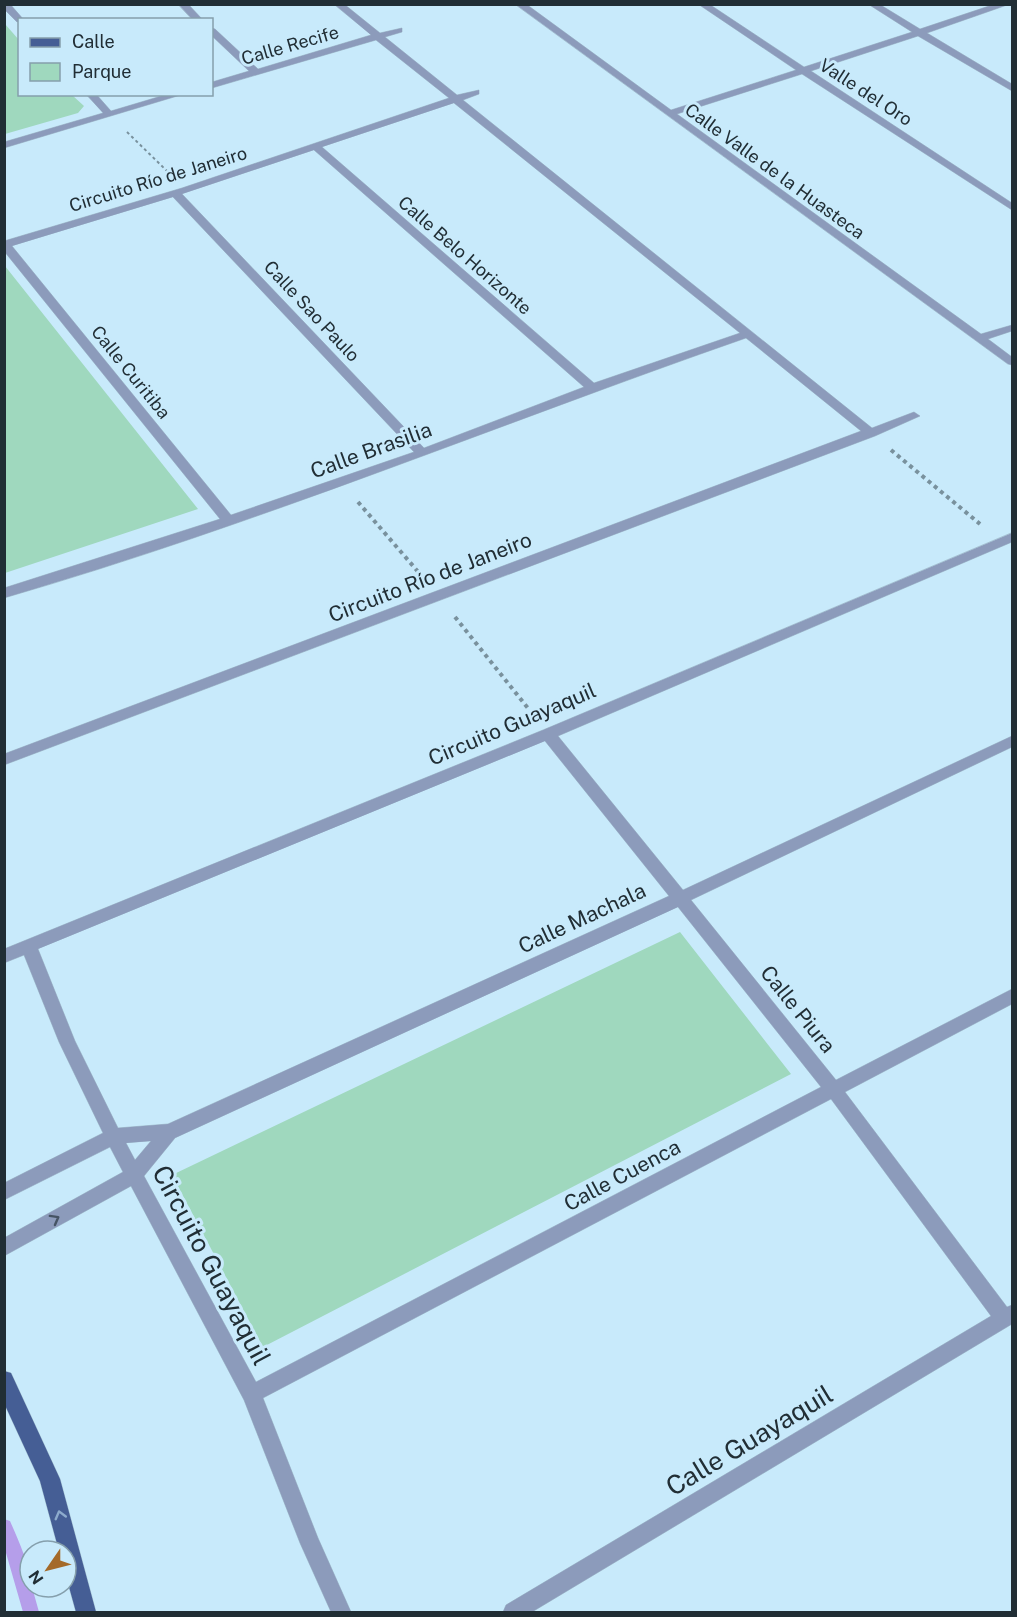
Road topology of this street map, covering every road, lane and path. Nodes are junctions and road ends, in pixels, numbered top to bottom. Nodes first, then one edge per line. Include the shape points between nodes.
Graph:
1 (5, 4) edge
2 (182, 4) edge
3 (338, 4) edge
4 (519, 4) edge
5 (702, 4) edge
6 (872, 4) edge
7 (1006, 4) edge
8 (18, 18) edge
9 (197, 18) edge
10 (399, 30) dead end
11 (213, 32) edge
12 (920, 33) junction
13 (378, 36) junction
14 (802, 71) junction
15 (256, 72) junction
16 (213, 85) edge
17 (1012, 88) edge
18 (476, 92) dead end
19 (92, 96) edge
20 (173, 96) edge
21 (457, 99) junction
22 (669, 114) junction
23 (110, 115) junction
24 (4, 145) edge
25 (316, 147) junction
26 (181, 192) junction
27 (1012, 207) edge
28 (5, 245) edge
29 (1012, 328) edge
30 (748, 334) junction
31 (979, 338) junction
32 (1012, 362) edge
33 (592, 388) junction
34 (914, 416) dead end
35 (870, 433) junction
36 (422, 453) junction
37 (228, 521) junction
38 (1009, 539) edge
39 (4, 593) edge
40 (548, 734) junction
41 (1012, 741) edge
42 (4, 760) edge
43 (681, 898) junction
44 (29, 946) junction
45 (4, 956) edge
46 (1012, 996) edge
47 (834, 1090) junction
48 (169, 1132) junction
49 (113, 1137) junction
50 (134, 1175) junction
51 (4, 1192) edge
52 (4, 1248) edge
53 (1008, 1316) edge
54 (4, 1380) edge
55 (252, 1394) junction
56 (86, 1612) edge
57 (341, 1612) edge
58 (513, 1612) edge

1 - 8 street
2 - 9 street
3 - 13 street, Calle Recife
4 - 22 street, Calle Valle de la Huasteca
5 - 14 street, Valle del Oro
6 - 12 street
7 - 12 street
10 - 13 street, Calle Recife
11 - 15 street
12 - 14 street
12 - 17 street
13 - 15 street, Calle Recife
13 - 21 street
14 - 22 street
14 - 27 street, Valle del Oro
15 - 16 street, Calle Recife
18 - 21 street, Circuito Río de Janeiro
19 - 23 street
20 - 23 street
21 - 25 street, Circuito Río de Janeiro
21 - 30 street
22 - 31 street, Calle Valle de la Huasteca
23 - 24 street
23 - 26 path
25 - 26 street, Circuito Río de Janeiro
25 - 33 street, Calle Belo Horizonte
26 - 28 street, Circuito Río de Janeiro
26 - 36 street, Calle Sao Paulo
28 - 37 street, Calle Curitiba
29 - 31 street
30 - 33 street, Calle Brasilia
30 - 35 street
31 - 32 street, Calle Valle de la Huasteca
33 - 36 street, Calle Brasilia
34 - 35 street, Circuito Río de Janeiro
35 - 38 path
35 - 42 street, Circuito Río de Janeiro
36 - 37 street, Calle Brasilia
37 - 39 street, Calle Brasilia
38 - 40 street, Circuito Guayaquil
40 - 43 street, Calle Piura
40 - 44 street, Circuito Guayaquil
41 - 43 street, Calle Machala
43 - 47 street, Calle Piura
43 - 48 street, Calle Machala
44 - 45 street, Circuito Guayaquil
44 - 49 street, Circuito Guayaquil via 67,1042
46 - 47 street, Calle Cuenca
47 - 53 street, Calle Piura
47 - 55 street, Calle Cuenca
48 - 49 street, Calle Machala
48 - 50 street, Calle Machala
49 - 50 street, Circuito Guayaquil
49 - 51 street, Calle Machala
52 -> 50 street, Calle Machala
50 - 55 street, Circuito Guayaquil
53 - 58 street, Calle Guayaquil
56 -> 54 main road via 50,1479
55 - 57 street, Circuito Guayaquil

